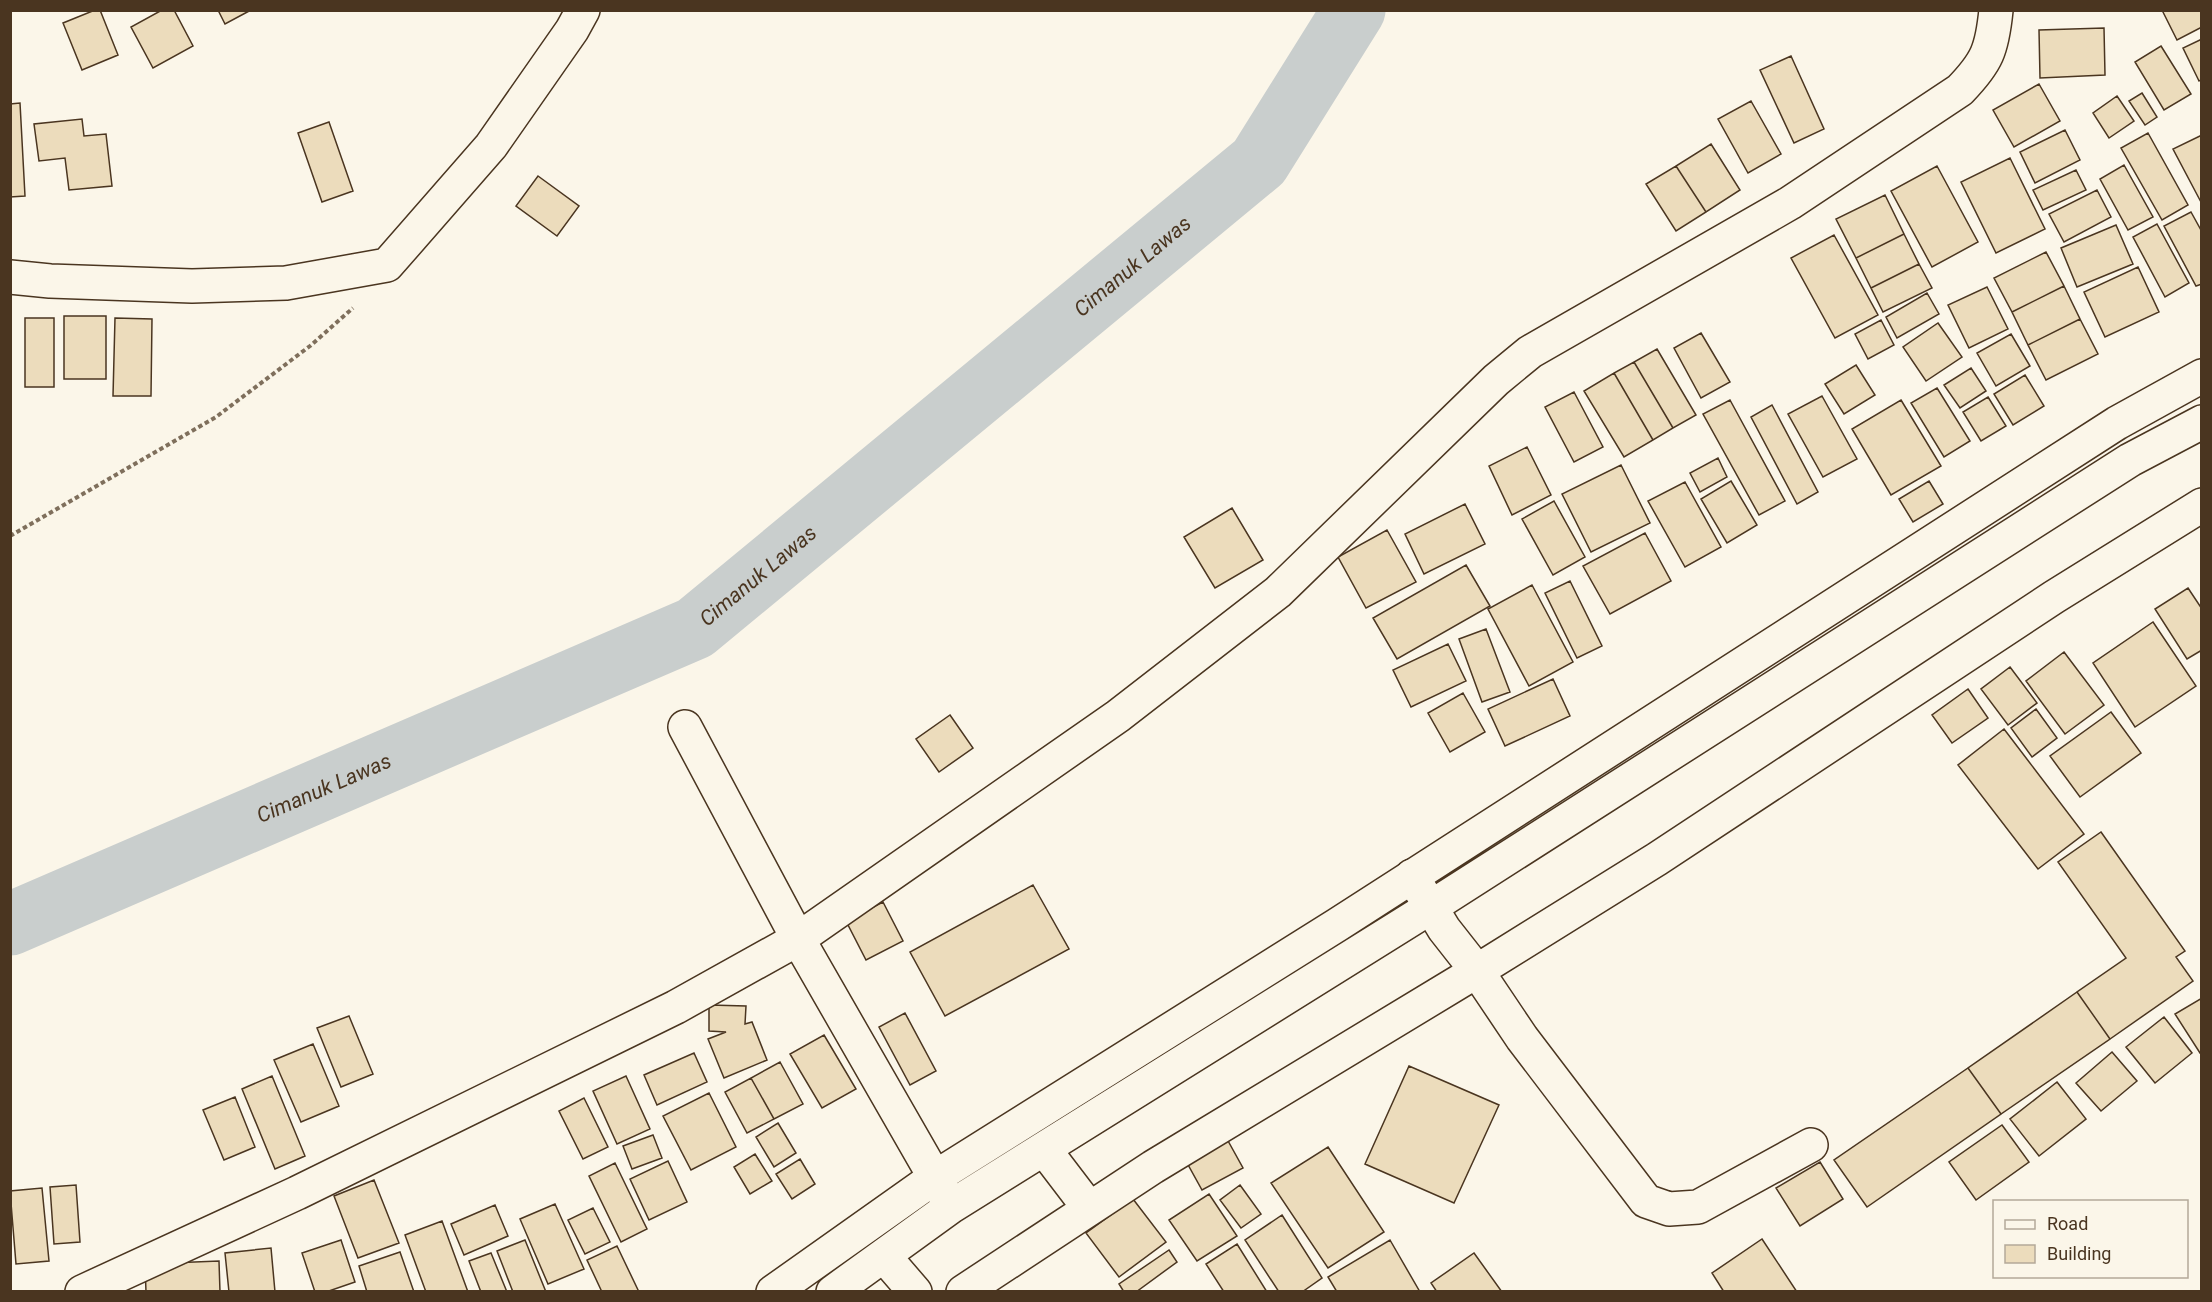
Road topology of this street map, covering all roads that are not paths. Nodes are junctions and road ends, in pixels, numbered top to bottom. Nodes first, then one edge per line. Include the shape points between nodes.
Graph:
1 (583, 10) edge
2 (1996, 10) edge
3 (10, 277) edge
4 (2202, 376) edge
5 (2202, 422) edge
6 (2202, 505) edge
7 (1963, 522) junction
8 (1986, 552) junction
9 (686, 727) dead end
10 (1608, 751) junction
11 (1628, 780) junction
12 (1412, 876) junction
13 (798, 939) junction
14 (1453, 940) junction
15 (1811, 1145) dead end
16 (1051, 1158) junction
17 (934, 1178) junction
18 (1084, 1200) junction
19 (952, 1206) junction
20 (899, 1272) edge
21 (82, 1292) edge
22 (773, 1292) edge
23 (832, 1292) edge
24 (963, 1292) edge

1 - 3 street via 491,146 387,265 286,283 192,286
2 - 13 street via 1994,37 1981,67 1960,90 1790,203 1530,352 1496,380 1278,592 1118,716
4 - 7 street via 2117,423
5 - 8 street via 2130,460
6 - 14 street via 2044,603 1657,859
7 - 8 street
7 - 10 street
8 - 11 street
9 - 13 street
10 - 11 street
10 - 12 street
11 - 14 street
12 - 14 street
12 - 17 street
13 - 17 street
13 - 21 street via 655,1017 297,1193
14 - 15 street via 1646,1201 1669,1209 1698,1207
14 - 16 street
14 - 18 street via 1232,1118
16 - 18 street
16 - 19 street
17 - 19 street
17 - 22 street
18 - 24 street
19 - 20 street
20 - 23 street

